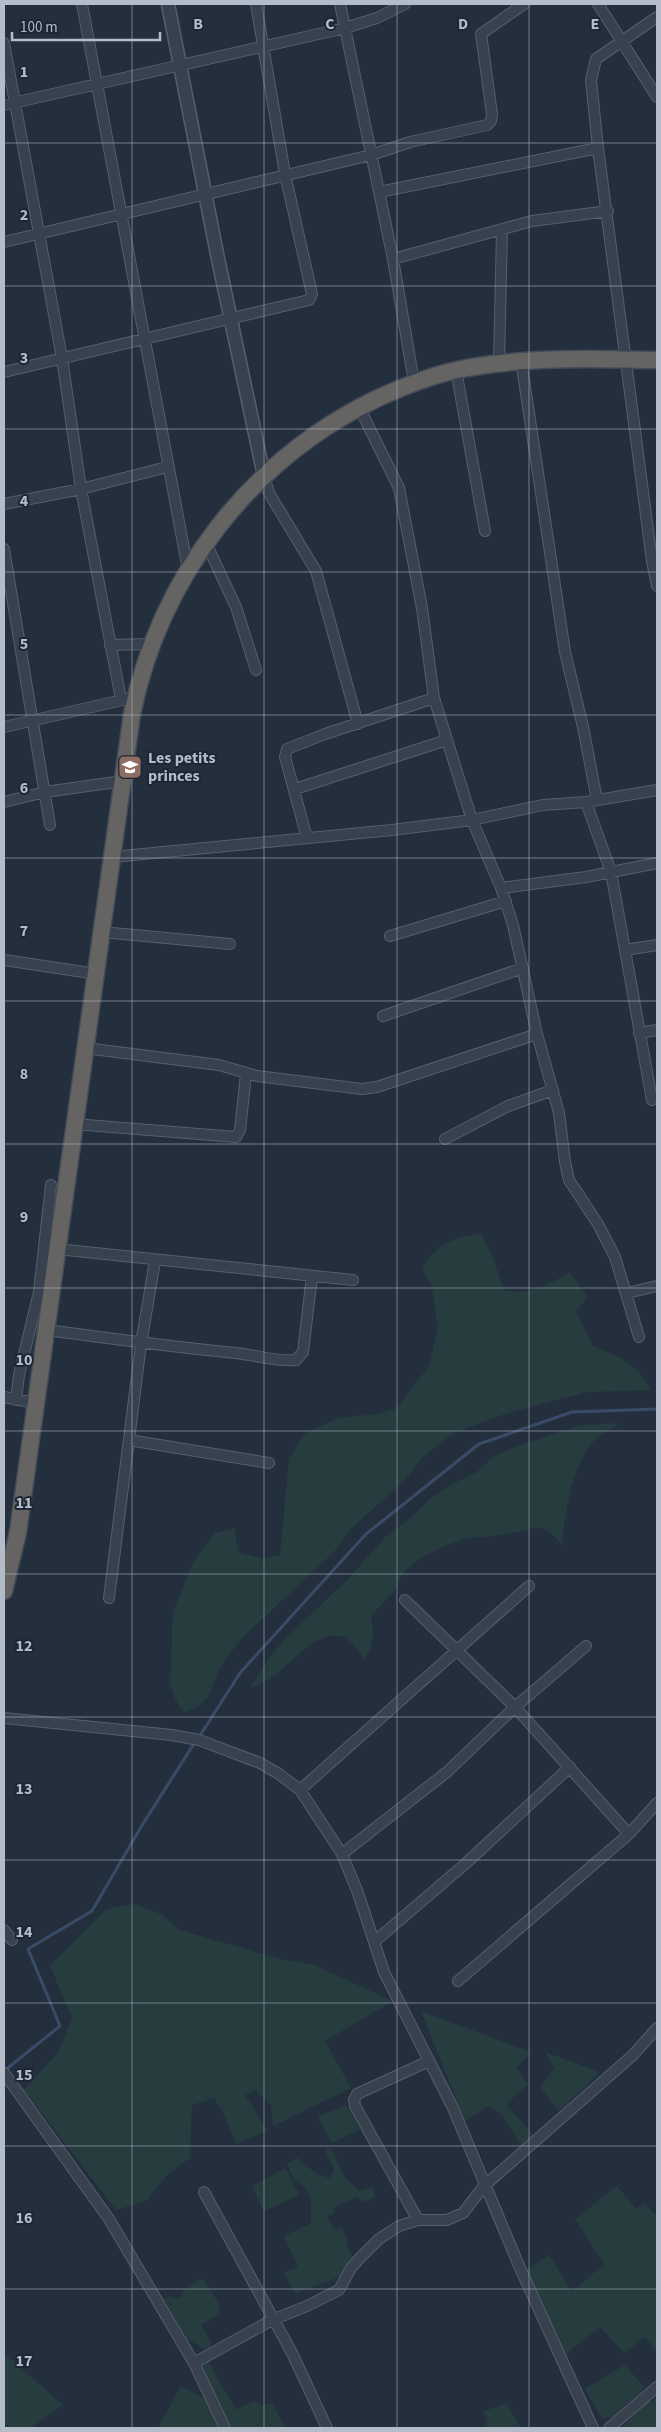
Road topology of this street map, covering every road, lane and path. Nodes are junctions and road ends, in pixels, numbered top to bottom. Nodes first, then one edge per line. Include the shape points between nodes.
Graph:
1 (82, 4) edge
2 (168, 4) edge
3 (256, 4) edge
4 (340, 4) edge
5 (405, 4) edge
6 (524, 4) edge
7 (598, 4) edge
8 (657, 17) edge
9 (345, 28) junction
10 (623, 40) junction
11 (4, 43) edge
12 (264, 47) junction
13 (180, 66) junction
14 (96, 82) junction
15 (657, 97) edge
16 (9, 104) edge
17 (598, 148) junction
18 (371, 155) junction
19 (285, 174) junction
20 (379, 192) junction
21 (205, 193) junction
22 (608, 212) junction
23 (122, 215) junction
24 (502, 230) junction
25 (38, 234) junction
26 (4, 242) edge
27 (393, 259) junction
28 (232, 318) junction
29 (145, 339) junction
30 (62, 358) junction
31 (627, 359) junction
32 (521, 360) junction
33 (657, 360) edge
34 (499, 362) junction
35 (456, 370) junction
36 (4, 372) edge
37 (414, 382) junction
38 (359, 407) junction
39 (168, 468) junction
40 (264, 476) junction
41 (81, 489) junction
42 (4, 504) edge
43 (485, 531) dead end
44 (206, 543) junction
45 (4, 549) edge
46 (188, 570) junction
47 (657, 586) edge
48 (151, 644) junction
49 (110, 645) junction
50 (256, 670) dead end
51 (128, 698) junction
52 (434, 698) junction
53 (32, 720) junction
54 (358, 724) junction
55 (4, 727) edge
56 (447, 740) junction
57 (123, 781) junction
58 (295, 788) junction
59 (657, 790) edge
60 (45, 792) junction
61 (591, 801) junction
62 (4, 802) edge
63 (472, 820) junction
64 (50, 826) dead end
65 (307, 838) junction
66 (112, 857) junction
67 (657, 863) edge
68 (611, 872) junction
69 (501, 888) junction
70 (506, 901) junction
71 (102, 932) junction
72 (390, 936) dead end
73 (230, 944) dead end
74 (657, 946) edge
75 (625, 950) junction
76 (4, 960) edge
77 (523, 968) junction
78 (97, 974) junction
79 (383, 1016) dead end
80 (657, 1030) edge
81 (639, 1033) junction
82 (537, 1034) junction
83 (85, 1048) junction
84 (246, 1074) junction
85 (553, 1090) junction
86 (652, 1100) dead end
87 (74, 1124) junction
88 (445, 1139) dead end
89 (51, 1184) dead end
90 (57, 1249) junction
91 (155, 1261) junction
92 (312, 1276) junction
93 (354, 1280) dead end
94 (657, 1286) edge
95 (627, 1293) junction
96 (46, 1330) junction
97 (639, 1337) dead end
98 (142, 1344) junction
99 (4, 1397) edge
100 (16, 1400) junction
101 (36, 1404) junction
102 (129, 1440) junction
103 (269, 1463) dead end
104 (529, 1586) dead end
105 (4, 1591) edge
106 (109, 1598) dead end
107 (405, 1600) dead end
108 (586, 1646) dead end
109 (457, 1651) junction
110 (515, 1707) junction
111 (4, 1718) edge
112 (570, 1767) junction
113 (300, 1790) junction
114 (657, 1803) edge
115 (629, 1834) junction
116 (342, 1854) junction
117 (4, 1930) edge
118 (12, 1940) dead end
119 (374, 1942) junction
120 (458, 1980) dead end
121 (657, 2028) edge
122 (429, 2061) junction
123 (4, 2073) edge
124 (484, 2186) junction
125 (204, 2192) dead end
126 (418, 2220) junction
127 (272, 2320) junction
128 (194, 2363) junction
129 (657, 2387) edge
130 (225, 2428) edge
131 (327, 2428) edge
132 (593, 2428) edge
133 (609, 2428) edge

1 - 14 street
2 - 13 street
3 - 12 street
4 - 9 street
5 - 9 street via 377,18
6 - 18 street via 481,34 491,121
7 - 10 street
8 - 10 street
9 - 12 street
9 - 18 street
10 - 15 street
10 - 17 street via 593,64 592,97
11 - 16 street
12 - 13 street
12 - 19 street
13 - 14 street
13 - 21 street
14 - 16 street
14 - 23 street
16 - 25 street
17 - 20 street
17 - 22 street
18 - 19 street
18 - 20 street
19 - 21 street
19 - 28 street via 312,294 308,300
20 - 27 street
21 - 23 street
21 - 28 street
22 - 24 street via 532,221
22 - 31 street
23 - 25 street
23 - 29 street
24 - 27 street
24 - 34 street
25 - 26 street
25 - 30 street
27 - 37 street
28 - 29 street
28 - 40 street
29 - 30 street
29 - 39 street
30 - 36 street
30 - 41 street
31 - 32 highway
31 - 33 highway
31 - 47 street
32 - 34 highway
32 - 61 street via 564,652 584,727
34 - 35 highway
35 - 37 highway
35 - 43 street
37 - 38 highway
38 - 40 highway via 306,440
38 - 52 street via 399,488 422,608
39 - 41 street
39 - 46 street
40 - 44 highway
40 - 54 street via 269,493 316,571
41 - 42 street
41 - 49 street
44 - 46 highway
44 - 50 street via 236,606
45 - 53 street
46 - 48 highway
48 - 49 street
48 - 51 highway
49 - 51 street
51 - 53 street
51 - 57 highway
52 - 54 street
52 - 56 street
53 - 55 street
53 - 60 street
54 - 58 street via 287,749 285,757
56 - 58 street
56 - 63 street
57 - 60 street
57 - 66 highway
58 - 65 street
59 - 61 street
60 - 62 street
60 - 64 street
61 - 63 street via 544,805
61 - 68 street
63 - 65 street
63 - 69 street
65 - 66 street
66 - 71 highway
67 - 68 street
68 - 69 street
68 - 75 street
69 - 70 street
70 - 72 street
70 - 77 street
71 - 73 street
71 - 78 highway
74 - 75 street
75 - 81 street
76 - 78 street
77 - 79 street
77 - 82 street
78 - 83 highway
80 - 81 street
81 - 86 street
82 - 84 street via 377,1087 362,1089
82 - 85 street
83 - 84 street via 227,1066
83 - 87 highway
84 - 87 street via 240,1130 236,1137
85 - 88 street via 508,1106
85 - 95 street via 560,1113 569,1180 611,1249
87 - 90 highway
89 - 100 street via 39,1292
90 - 91 street
90 - 96 highway
91 - 92 street
91 - 98 street
92 - 93 street
92 - 98 street via 303,1352 296,1360
94 - 95 street
95 - 97 street
96 - 98 street
96 - 101 highway
98 - 102 street
99 - 100 street
100 - 101 street
101 - 105 highway via 18,1532
102 - 103 street
102 - 106 street
104 - 109 street
107 - 109 street
108 - 110 street
109 - 110 street
109 - 113 street
110 - 112 street
110 - 116 street via 448,1772
111 - 113 street via 199,1740 260,1762
112 - 115 street
112 - 119 street via 464,1865
113 - 116 street
114 - 115 street
115 - 120 street
116 - 119 street
117 - 118 street
119 - 122 street via 384,1972
121 - 124 street via 633,2055
122 - 124 street via 453,2108
122 - 126 street via 357,2094 354,2100
123 - 128 street via 109,2218
124 - 126 street via 463,2214 456,2218
124 - 132 street
125 - 127 street
126 - 127 street via 399,2226 379,2239 351,2268 339,2290
127 - 128 street
127 - 131 street via 292,2353
128 - 130 street
129 - 133 street

